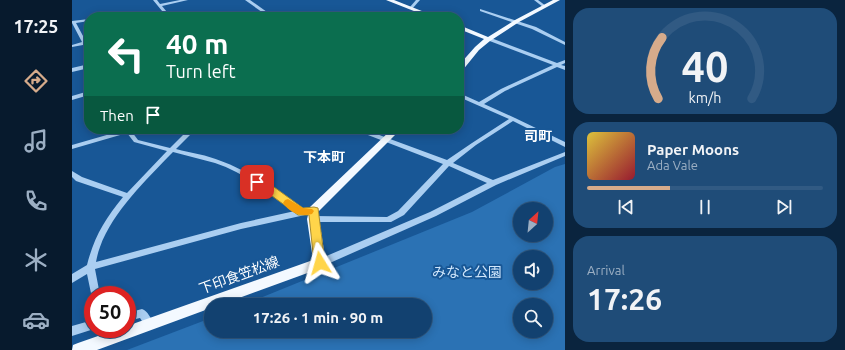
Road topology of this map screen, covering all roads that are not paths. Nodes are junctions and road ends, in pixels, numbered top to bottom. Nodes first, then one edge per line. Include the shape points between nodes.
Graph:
1 (155, 0) edge
2 (186, 0) edge
3 (247, 0) edge
4 (389, 0) edge
5 (418, 0) edge
6 (536, 0) edge
7 (557, 0) edge
8 (159, 5) junction
9 (544, 6) junction
10 (411, 8) junction
11 (481, 10) dead end
12 (418, 11) edge
13 (165, 12) edge
14 (265, 12) edge
15 (84, 21) edge
16 (73, 22) edge
17 (517, 22) junction
18 (464, 29) edge
19 (489, 39) junction
20 (84, 41) edge
21 (84, 43) edge
22 (565, 44) edge
23 (72, 46) edge
24 (565, 60) edge
25 (464, 63) edge
26 (558, 65) junction
27 (84, 67) edge
28 (565, 68) edge
29 (72, 70) edge
30 (84, 94) edge
31 (464, 97) edge
32 (72, 98) edge
33 (480, 104) junction
34 (513, 119) junction
35 (116, 134) edge
36 (132, 134) edge
37 (189, 134) edge
38 (370, 134) edge
39 (392, 134) edge
40 (386, 140) junction
41 (565, 145) edge
42 (72, 147) edge
43 (172, 150) junction
44 (565, 154) edge
45 (448, 163) junction
46 (72, 173) edge
47 (493, 183) junction
48 (128, 196) junction
49 (301, 212) junction
50 (314, 215) junction
51 (320, 263) junction
52 (90, 267) junction
53 (72, 279) edge
54 (93, 286) edge
55 (136, 315) edge
56 (149, 324) junction
57 (84, 328) edge
58 (72, 331) edge
59 (78, 350) edge

1 - 8 street
2 - 8 street
3 - 14 street
4 - 10 main road
5 - 10 street
6 - 9 street
7 - 9 main road
8 - 13 street
9 - 17 main road
10 - 12 main road
11 - 17 street
15 - 16 street
16 - 20 street
17 - 19 main road
17 - 22 street
18 - 19 main road
19 - 25 main road
19 - 26 street
21 - 23 street
24 - 26 street
26 - 28 street
26 - 33 street via 503,90
27 - 29 street
30 - 32 street
31 - 33 street
33 - 34 street
34 - 41 street
34 - 45 street
35 - 42 street
36 - 43 street via 136,141
37 - 43 street
38 - 40 street
39 - 40 main road
40 - 45 street
40 - 50 main road via 321,202
43 - 48 street
43 - 49 street via 218,162 244,174
44 - 47 street
45 - 47 street
45 - 50 street via 401,212 388,220
46 - 48 street via 79,179
47 - 51 street via 433,214
48 - 52 street via 113,215 93,252
49 - 50 street
49 - 52 street
50 - 51 main road
51 - 56 main road, 下印食笠松線
52 - 53 street
52 - 54 street
55 - 56 street via 142,313
56 - 59 main road, 下印食笠松線
57 - 58 street

